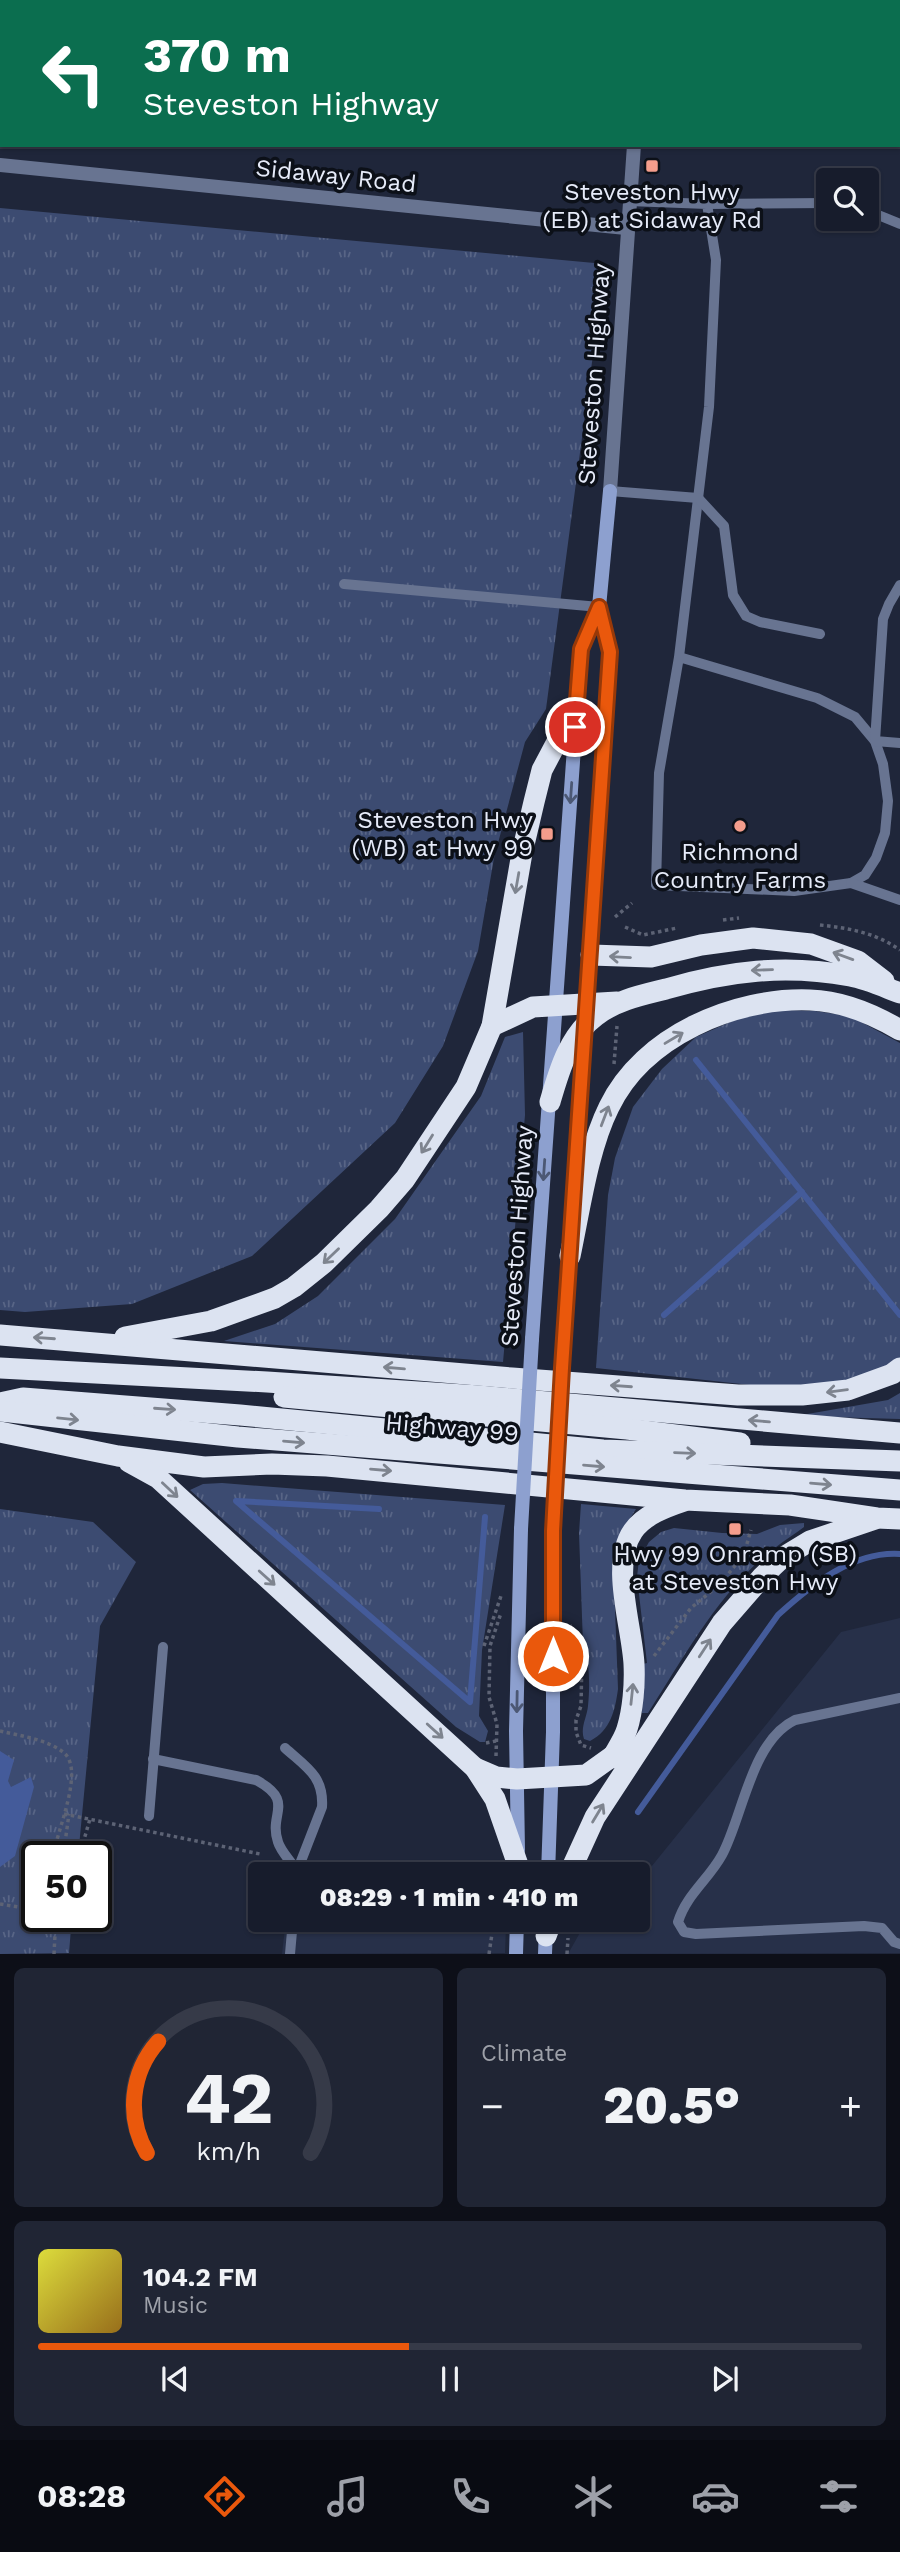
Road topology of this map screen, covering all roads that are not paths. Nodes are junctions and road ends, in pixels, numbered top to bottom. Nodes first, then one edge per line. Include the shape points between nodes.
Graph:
1 (634, 147) edge
2 (0, 165) edge
3 (629, 201) junction
4 (816, 203) edge
5 (707, 204) junction
6 (879, 215) edge
7 (900, 224) edge
8 (626, 228) junction
9 (610, 491) junction
10 (698, 498) junction
11 (344, 584) dead end
12 (900, 585) edge
13 (599, 607) junction
14 (820, 634) dead end
15 (678, 657) junction
16 (577, 704) junction
17 (875, 741) junction
18 (900, 743) edge
19 (851, 883) junction
20 (900, 900) edge
21 (591, 955) junction
22 (900, 993) edge
23 (588, 1002) junction
24 (619, 1002) junction
25 (555, 1004) junction
26 (587, 1024) junction
27 (492, 1026) junction
28 (900, 1030) edge
29 (550, 1102) junction
30 (570, 1256) junction
31 (0, 1335) edge
32 (89, 1342) junction
33 (0, 1368) edge
34 (900, 1368) edge
35 (204, 1379) junction
36 (0, 1404) edge
37 (0, 1411) edge
38 (0, 1432) edge
39 (900, 1433) edge
40 (118, 1455) junction
41 (877, 1460) junction
42 (900, 1461) edge
43 (900, 1490) edge
44 (685, 1500) junction
45 (877, 1518) junction
46 (900, 1519) edge
47 (163, 1647) dead end
48 (900, 1698) edge
49 (661, 1714) junction
50 (285, 1748) dead end
51 (612, 1758) junction
52 (153, 1759) junction
53 (475, 1768) junction
54 (552, 1778) junction
55 (517, 1779) junction
56 (149, 1815) dead end
57 (290, 1862) edge
58 (300, 1862) edge
59 (515, 1862) edge
60 (518, 1862) edge
61 (548, 1862) edge
62 (574, 1862) edge
63 (292, 1932) edge
64 (517, 1932) edge
65 (900, 1944) edge
66 (290, 1954) edge
67 (516, 1954) edge

1 - 3 street, Steveston Highway
2 - 8 street, Sidaway Road
3 - 5 lane
3 - 8 street, Steveston Highway
4 - 5 lane
5 - 10 lane via 716,260 709,407
6 - 7 lane
8 - 9 street, Steveston Highway
9 - 10 lane
9 - 13 main road, Steveston Highway
10 - 14 lane via 724,526 733,595 746,616
10 - 15 lane
11 - 13 lane
12 - 17 lane via 883,620
13 - 16 main road, Steveston Highway via 581,649
13 - 21 main road, Steveston Highway via 610,652
15 - 17 lane via 817,698 855,718
15 - 19 lane via 659,773 656,885 794,891
16 -> 25 main road, Steveston Highway
16 -> 27 highway via 542,770 536,791
17 - 18 lane
17 - 19 lane via 888,801 885,833 865,875
19 - 20 lane
22 -> 21 highway via 858,961 811,944 753,938 651,957
21 - 23 main road, Steveston Highway
22 -> 24 highway via 852,976 755,970 702,978
23 - 24 highway
23 - 25 highway
23 - 26 main road, Steveston Highway
24 - 26 highway
25 - 27 highway via 516,1012
25 - 29 main road, Steveston Highway
26 - 29 highway via 558,1072
26 - 30 main road, Steveston Highway
27 -> 32 highway via 466,1087 405,1179 352,1236 294,1287 211,1321
30 -> 28 highway via 586,1178 609,1105 648,1057 673,1038 717,1016 764,1002 811,999 842,1004
29 -> 55 main road, Steveston Highway, bridge via 521,1529
30 - 54 main road, Steveston Highway, bridge via 553,1531
32 -> 31 highway
34 -> 32 highway via 848,1390 738,1395
33 - 35 highway, Highway 99
39 -> 35 highway, Highway 99 via 479,1396
35 - 41 highway via 256,1394 627,1429
36 -> 41 highway via 23,1398 226,1413 603,1450
37 -> 43 highway, Highway 99 via 238,1437
38 - 40 highway
40 -> 44 highway via 204,1467 327,1466
40 -> 53 highway via 158,1478
41 - 42 highway
44 - 45 highway via 790,1505
51 -> 44 highway via 627,1729 634,1689 622,1568 626,1545 644,1519
45 - 46 highway
49 -> 45 highway via 722,1623 782,1558 810,1541
47 - 52 lane
48 - 65 lane via 781,1727 752,1772 722,1854 678,1922 684,1931 696,1934 873,1927 882,1928
49 - 51 highway
62 -> 49 highway via 595,1817
50 - 58 lane via 317,1776 323,1796
51 - 54 highway via 586,1774
52 - 56 lane
52 - 57 lane via 256,1780 266,1786 275,1793 277,1841
53 - 55 highway
53 - 59 highway via 495,1799
54 - 55 highway
54 - 61 main road, Steveston Highway
55 - 60 main road, Steveston Highway
63 - 66 lane
64 - 67 main road

